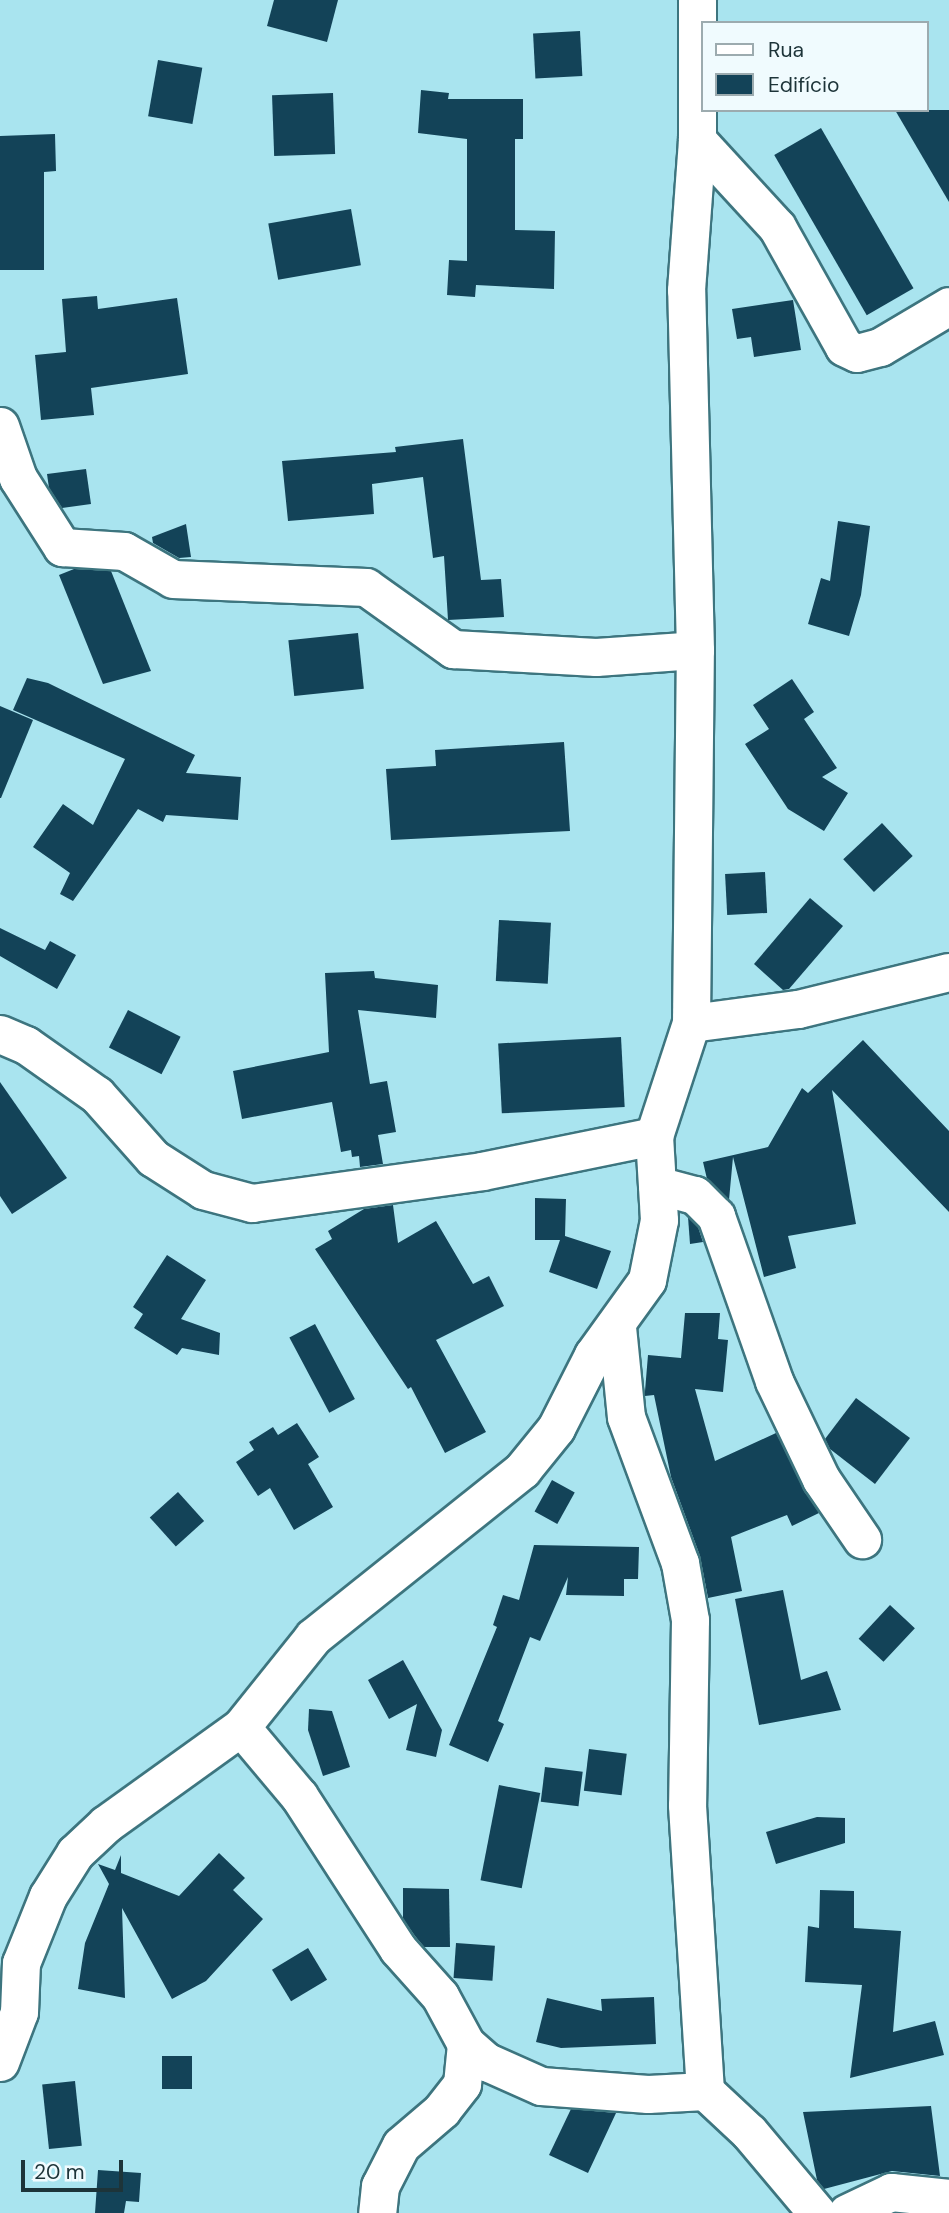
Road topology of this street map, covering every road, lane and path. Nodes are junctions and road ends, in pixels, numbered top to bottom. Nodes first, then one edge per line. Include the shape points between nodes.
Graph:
1 (697, 0) edge
2 (697, 141) junction
3 (949, 306) edge
4 (0, 426) edge
5 (695, 650) junction
6 (949, 971) edge
7 (691, 1023) junction
8 (0, 1034) edge
9 (654, 1136) junction
10 (657, 1185) junction
11 (617, 1327) junction
12 (862, 1539) dead end
13 (241, 1727) junction
14 (466, 2044) junction
15 (0, 2062) edge
16 (705, 2091) junction
17 (949, 2198) edge
18 (377, 2213) edge
19 (817, 2213) edge
20 (847, 2213) edge

1 - 2 street
2 - 3 street via 777,227 844,347 858,353 880,348
2 - 5 street via 686,290
4 - 5 street via 18,478 62,547 124,551 173,579 366,587 453,649 596,657
5 - 7 street
6 - 7 street via 798,1009
7 - 9 street
8 - 9 street via 26,1045 97,1095 153,1158 203,1190 252,1203 482,1171
9 - 10 street
10 - 11 street via 659,1220 647,1280
10 - 12 street via 695,1195 716,1216 774,1381 821,1479
11 - 13 street via 593,1355 555,1428 522,1470 409,1565 313,1637
11 - 16 street via 626,1417 680,1563 690,1620 687,1805
13 - 14 street via 299,1796 398,1949 440,1996
13 - 15 street via 106,1824 75,1853 48,1896 21,1963 19,2011
14 - 16 street via 487,2062 541,2086 648,2094
14 - 18 street via 462,2084 442,2110 401,2145 380,2186
16 - 19 street via 749,2132
17 - 20 street via 891,2192

